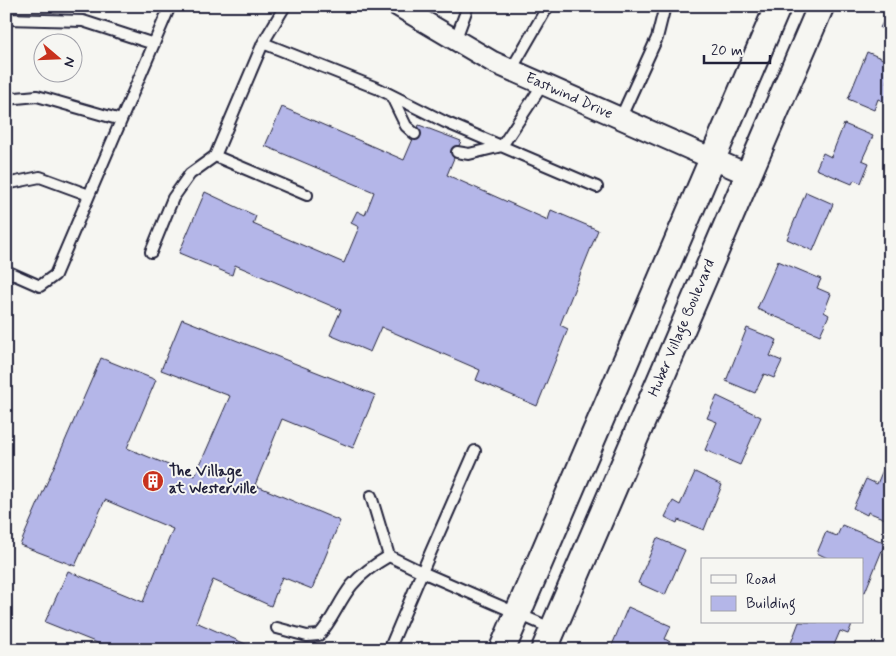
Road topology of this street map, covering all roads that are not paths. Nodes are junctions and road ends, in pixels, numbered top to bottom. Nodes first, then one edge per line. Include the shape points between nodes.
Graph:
1 (170, 6) edge
2 (285, 6) edge
3 (398, 6) edge
4 (468, 6) edge
5 (548, 6) edge
6 (665, 6) edge
7 (778, 6) edge
8 (821, 6) edge
9 (6, 19) edge
10 (455, 41) junction
11 (263, 43) junction
12 (154, 44) junction
13 (511, 70) junction
14 (543, 84) junction
15 (391, 95) junction
16 (6, 99) edge
17 (620, 119) junction
18 (121, 120) junction
19 (415, 134) dead end
20 (502, 146) junction
21 (457, 152) dead end
22 (215, 156) junction
23 (712, 159) junction
24 (747, 174) junction
25 (6, 184) edge
26 (597, 187) dead end
27 (89, 195) junction
28 (307, 195) dead end
29 (151, 252) dead end
30 (6, 271) edge
31 (476, 451) dead end
32 (371, 496) dead end
33 (389, 556) junction
34 (422, 572) junction
35 (517, 614) junction
36 (277, 628) dead end
37 (548, 640) edge
38 (388, 650) edge
39 (502, 650) edge

1 - 12 lane
2 - 11 lane
3 - 10 street, Eastwind Drive
4 - 10 lane
5 - 13 lane
6 - 17 lane via 657,38
7 - 23 street
8 - 24 street, Huber Village Boulevard
9 - 12 lane via 83,21
10 - 13 street, Eastwind Drive
11 - 15 lane
11 - 22 lane
12 - 18 lane
13 - 14 street, Eastwind Drive
14 - 17 street, Eastwind Drive
14 - 20 lane
15 - 19 lane via 406,126
15 - 20 lane
16 - 18 lane via 37,96
17 - 23 street, Eastwind Drive
18 - 27 lane
20 - 21 lane via 469,154
20 - 26 lane
22 - 28 lane
22 - 29 lane via 190,174 173,198
23 - 24 street, Eastwind Drive
23 - 35 street
24 - 37 street, Huber Village Boulevard
25 - 27 lane via 40,177
27 - 30 lane via 56,275 40,286
31 - 34 lane
32 - 33 lane
33 - 34 lane
33 - 36 lane via 368,568 351,586 319,635 307,636
34 - 35 lane
34 - 38 lane
35 - 37 lane
35 - 39 street

